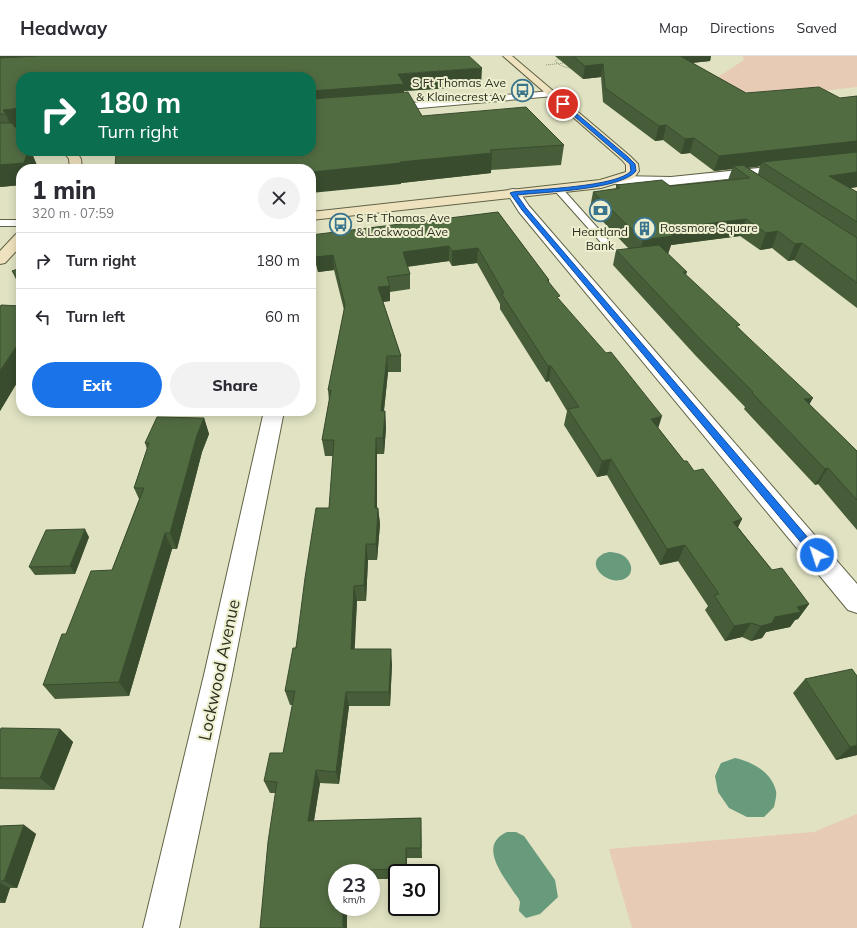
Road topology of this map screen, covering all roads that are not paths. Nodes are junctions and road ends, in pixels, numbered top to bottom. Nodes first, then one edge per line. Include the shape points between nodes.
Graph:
1 (502, 58) edge
2 (551, 94) junction
3 (535, 95) junction
4 (544, 103) dead end
5 (379, 108) edge
6 (801, 167) edge
7 (617, 175) junction
8 (740, 175) junction
9 (753, 183) edge
10 (558, 189) junction
11 (513, 193) junction
12 (316, 215) edge
13 (0, 223) edge
14 (16, 223) edge
15 (608, 245) dead end
16 (16, 246) edge
17 (0, 260) edge
18 (273, 416) edge
19 (857, 602) edge
20 (161, 928) edge

1 - 2 main road
1 - 3 main road
2 - 3 street
2 - 7 main road via 632,164 633,171 630,175
3 - 4 main road
3 - 5 street
6 - 8 street
7 - 8 street via 671,181
7 - 10 main road via 601,184
8 - 9 street
10 - 11 main road
10 - 15 lane
11 - 12 main road
11 - 19 street
13 - 14 lane
16 - 17 main road
18 - 20 street, Lockwood Avenue

